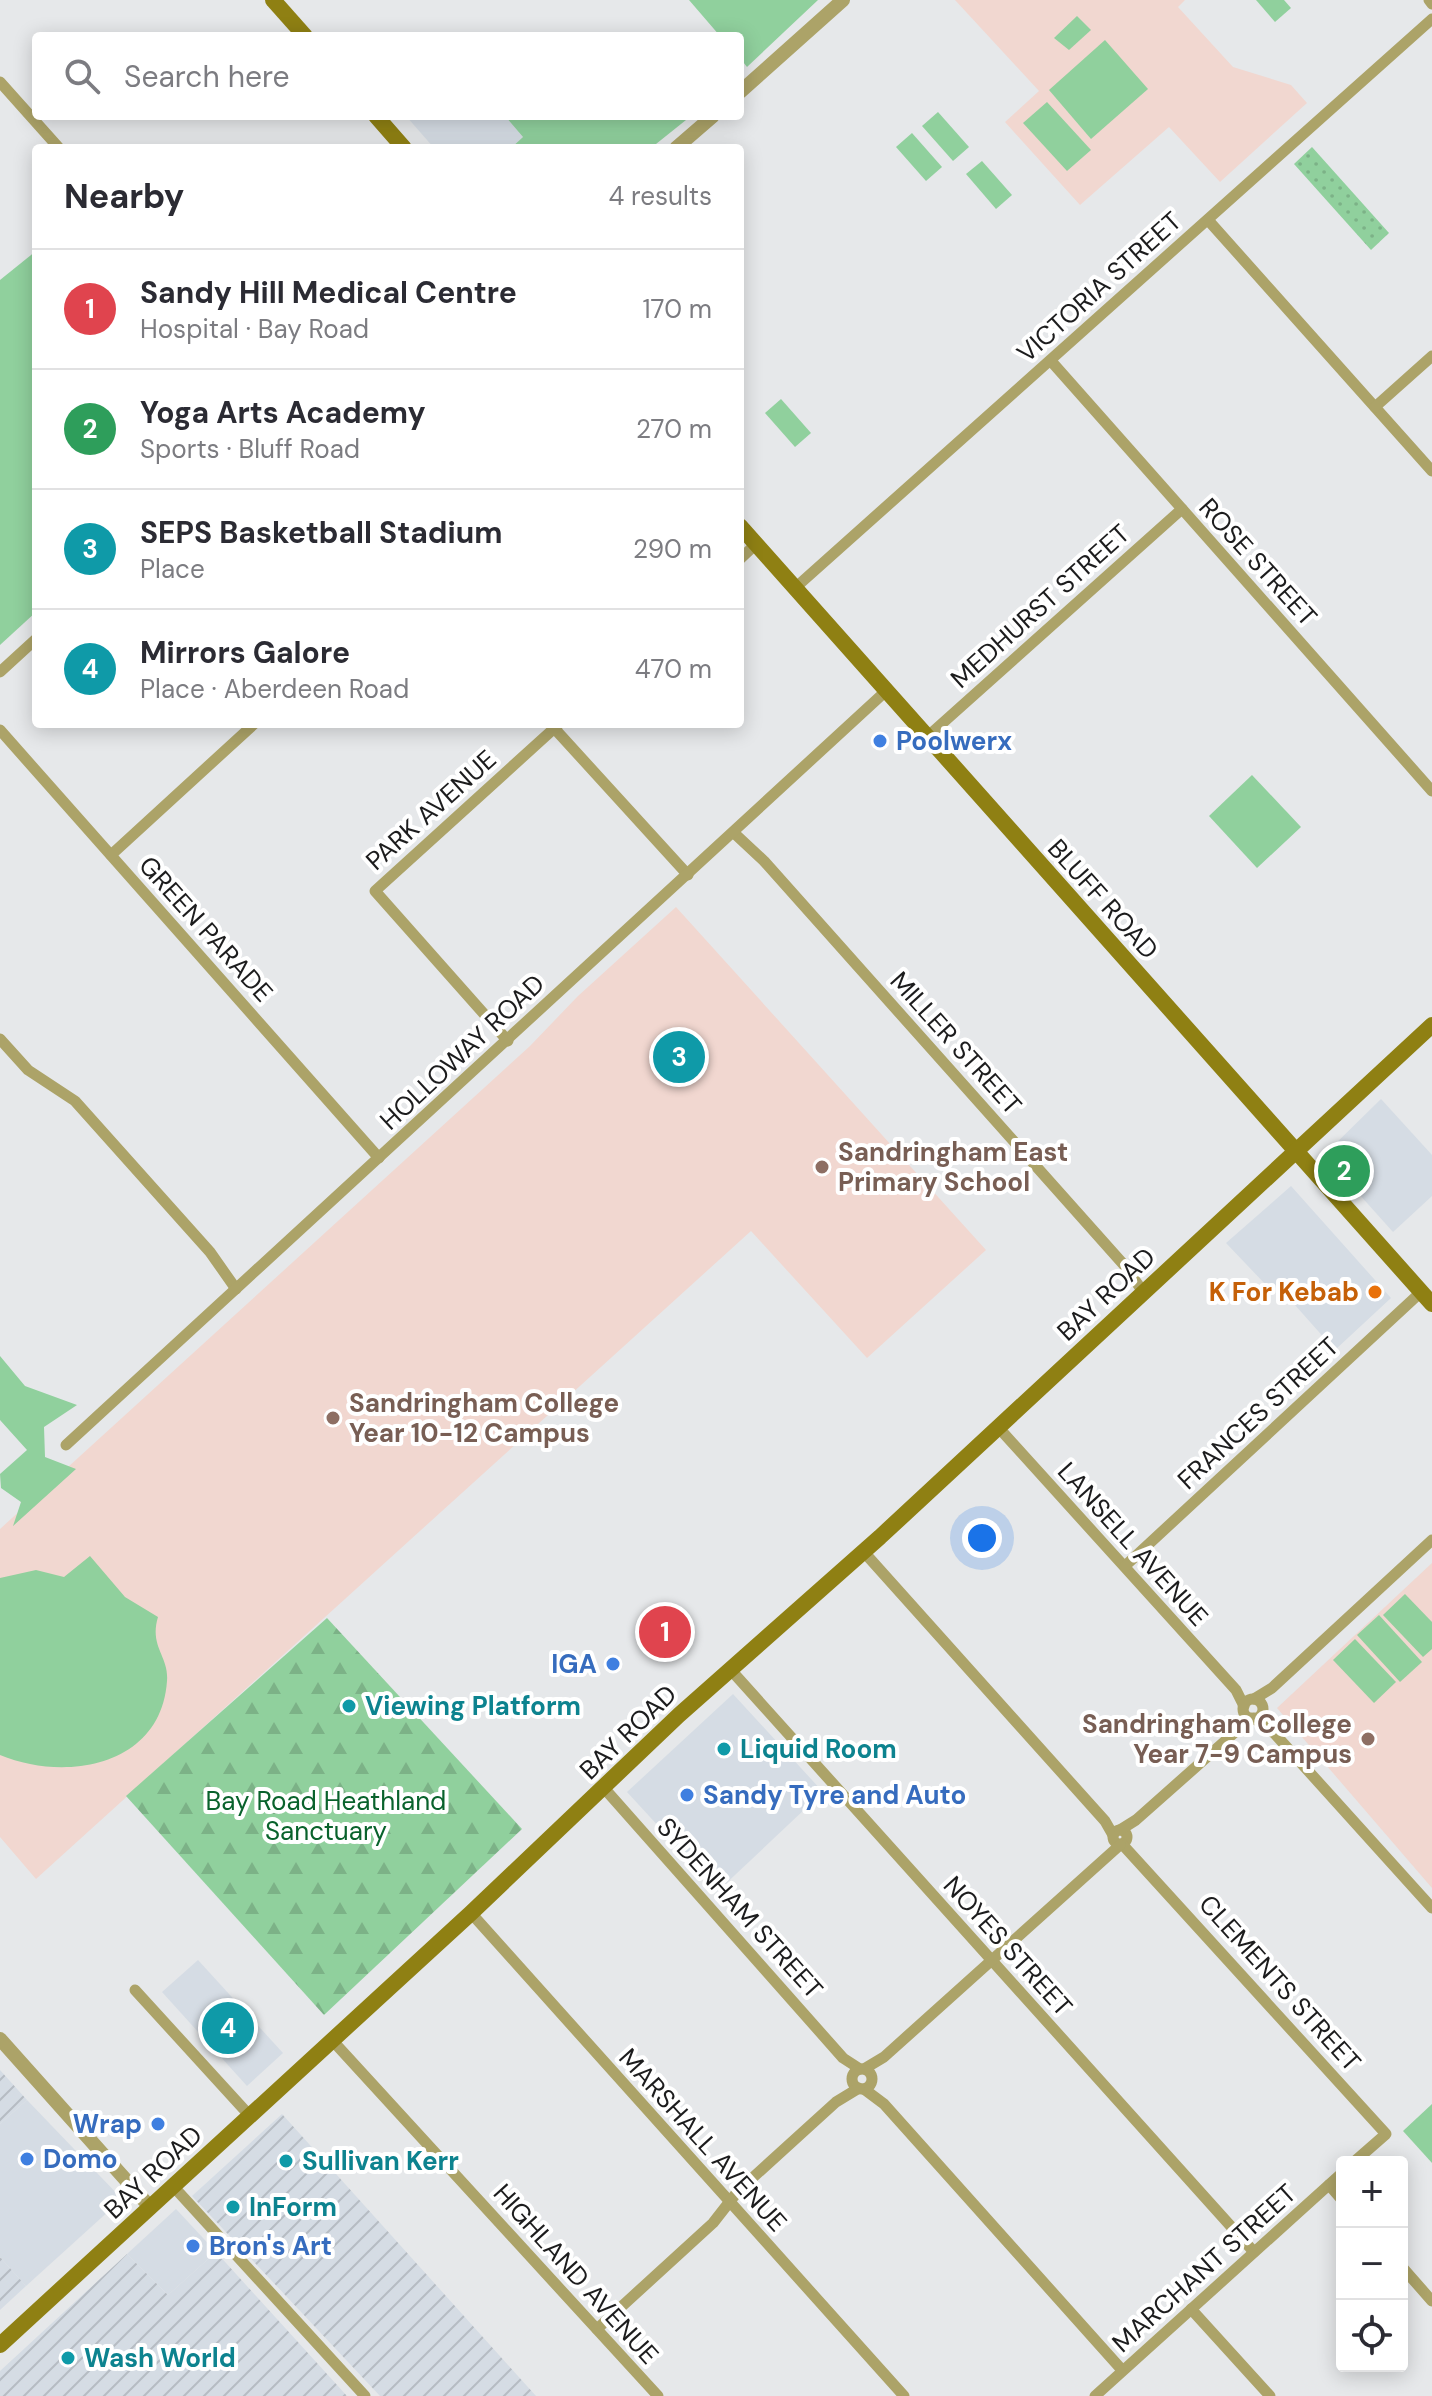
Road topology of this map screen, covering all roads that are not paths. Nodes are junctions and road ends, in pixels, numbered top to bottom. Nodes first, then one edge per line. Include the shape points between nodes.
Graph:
1 (273, 0) edge
2 (843, 0) edge
3 (1432, 19) edge
4 (301, 32) edge
5 (0, 82) edge
6 (744, 88) edge
7 (32, 118) edge
8 (34, 120) edge
9 (380, 120) edge
10 (708, 120) edge
11 (55, 144) edge
12 (400, 144) edge
13 (681, 144) edge
14 (1208, 220) junction
15 (1432, 356) edge
16 (1051, 361) junction
17 (1375, 407) junction
18 (1432, 471) edge
19 (1182, 509) junction
20 (744, 530) edge
21 (756, 544) junction
22 (744, 555) edge
23 (795, 588) junction
24 (32, 643) edge
25 (0, 672) edge
26 (886, 691) junction
27 (250, 728) edge
28 (554, 728) edge
29 (558, 728) edge
30 (0, 730) edge
31 (927, 737) junction
32 (1432, 791) edge
33 (738, 830) junction
34 (111, 855) junction
35 (688, 875) junction
36 (1432, 1025) edge
37 (0, 1039) edge
38 (508, 1041) junction
39 (1295, 1153) junction
40 (379, 1158) junction
41 (240, 1285) junction
42 (1144, 1293) junction
43 (1427, 1298) edge
44 (998, 1427) junction
45 (66, 1445) dead end
46 (1432, 1540) edge
47 (863, 1551) junction
48 (1125, 1566) junction
49 (730, 1669) junction
50 (1253, 1709) junction
51 (604, 1788) junction
52 (1120, 1838) junction
53 (1432, 1908) edge
54 (471, 1913) junction
55 (991, 1959) junction
56 (135, 1990) dead end
57 (0, 2039) edge
58 (332, 2040) junction
59 (862, 2079) junction
60 (250, 2116) junction
61 (1361, 2156) edge
62 (1336, 2179) edge
63 (1329, 2185) junction
64 (173, 2186) junction
65 (1336, 2193) edge
66 (730, 2203) junction
67 (150, 2207) junction
68 (1254, 2252) junction
69 (1408, 2274) edge
70 (1432, 2301) edge
71 (1191, 2309) junction
72 (597, 2329) junction
73 (0, 2345) edge
74 (1122, 2370) junction
75 (365, 2396) edge
76 (658, 2396) edge
77 (904, 2396) edge
78 (1095, 2396) edge
79 (1270, 2396) edge

1 - 4 main road
2 - 6 street
3 - 14 street, VICTORIA STREET
5 - 7 street
8 - 11 street
9 - 12 main road
10 - 13 street
14 - 16 street, VICTORIA STREET
14 - 17 street
15 - 17 street
16 - 19 street, ROSE STREET
16 - 23 street, VICTORIA STREET
17 - 18 street
19 - 31 street, MEDHURST STREET
19 - 32 street, ROSE STREET
20 - 21 main road, BLUFF ROAD
21 - 22 street
21 - 23 main road, BLUFF ROAD
23 - 26 main road, BLUFF ROAD
24 - 25 street
26 - 31 main road, BLUFF ROAD
26 - 33 street, HOLLOWAY ROAD
27 - 34 street
28 - 38 street, PARK AVENUE via 375,891
29 - 35 street
30 - 34 street, GREEN PARADE
31 - 39 main road, BLUFF ROAD
33 - 35 street, HOLLOWAY ROAD
33 - 42 street, MILLER STREET
34 - 40 street, GREEN PARADE
35 - 38 street, HOLLOWAY ROAD
36 - 39 main road, BAY ROAD
37 - 41 street via 28,1070 75,1101
38 - 40 street, HOLLOWAY ROAD
39 - 42 main road, BAY ROAD
39 - 43 main road, BLUFF ROAD
40 - 41 street, HOLLOWAY ROAD
41 - 45 street, HOLLOWAY ROAD
42 - 44 main road, BAY ROAD
43 - 48 street, FRANCES STREET
44 - 47 main road, BAY ROAD
44 - 48 street, LANSELL AVENUE
46 - 50 street
47 - 49 main road, BAY ROAD
47 - 52 street, CLEMENTS STREET
48 - 50 street, LANSELL AVENUE
49 - 51 main road, BAY ROAD
49 - 55 street, NOYES STREET
50 - 52 street
50 - 53 street, LANSELL AVENUE
51 - 54 main road, BAY ROAD
51 - 59 street, SYDENHAM STREET
52 - 55 street
52 - 61 street, CLEMENTS STREET via 1386,2134
54 - 58 main road, BAY ROAD
54 - 66 street, MARSHALL AVENUE
55 - 59 street
55 - 68 street, NOYES STREET
56 - 60 street
57 - 67 street
58 - 60 main road, BAY ROAD
58 - 72 street, HIGHLAND AVENUE
59 - 66 street
59 - 74 street, SYDENHAM STREET
60 - 64 main road, BAY ROAD
62 - 63 street, MARCHANT STREET
63 - 65 street
63 - 68 street, MARCHANT STREET
64 - 67 main road, BAY ROAD
64 - 75 street
66 - 72 street
66 - 77 street, MARSHALL AVENUE
67 - 73 main road, BAY ROAD
68 - 71 street, MARCHANT STREET
69 - 70 street
71 - 74 street, MARCHANT STREET
71 - 79 street
72 - 76 street, HIGHLAND AVENUE
74 - 78 street, MARCHANT STREET

